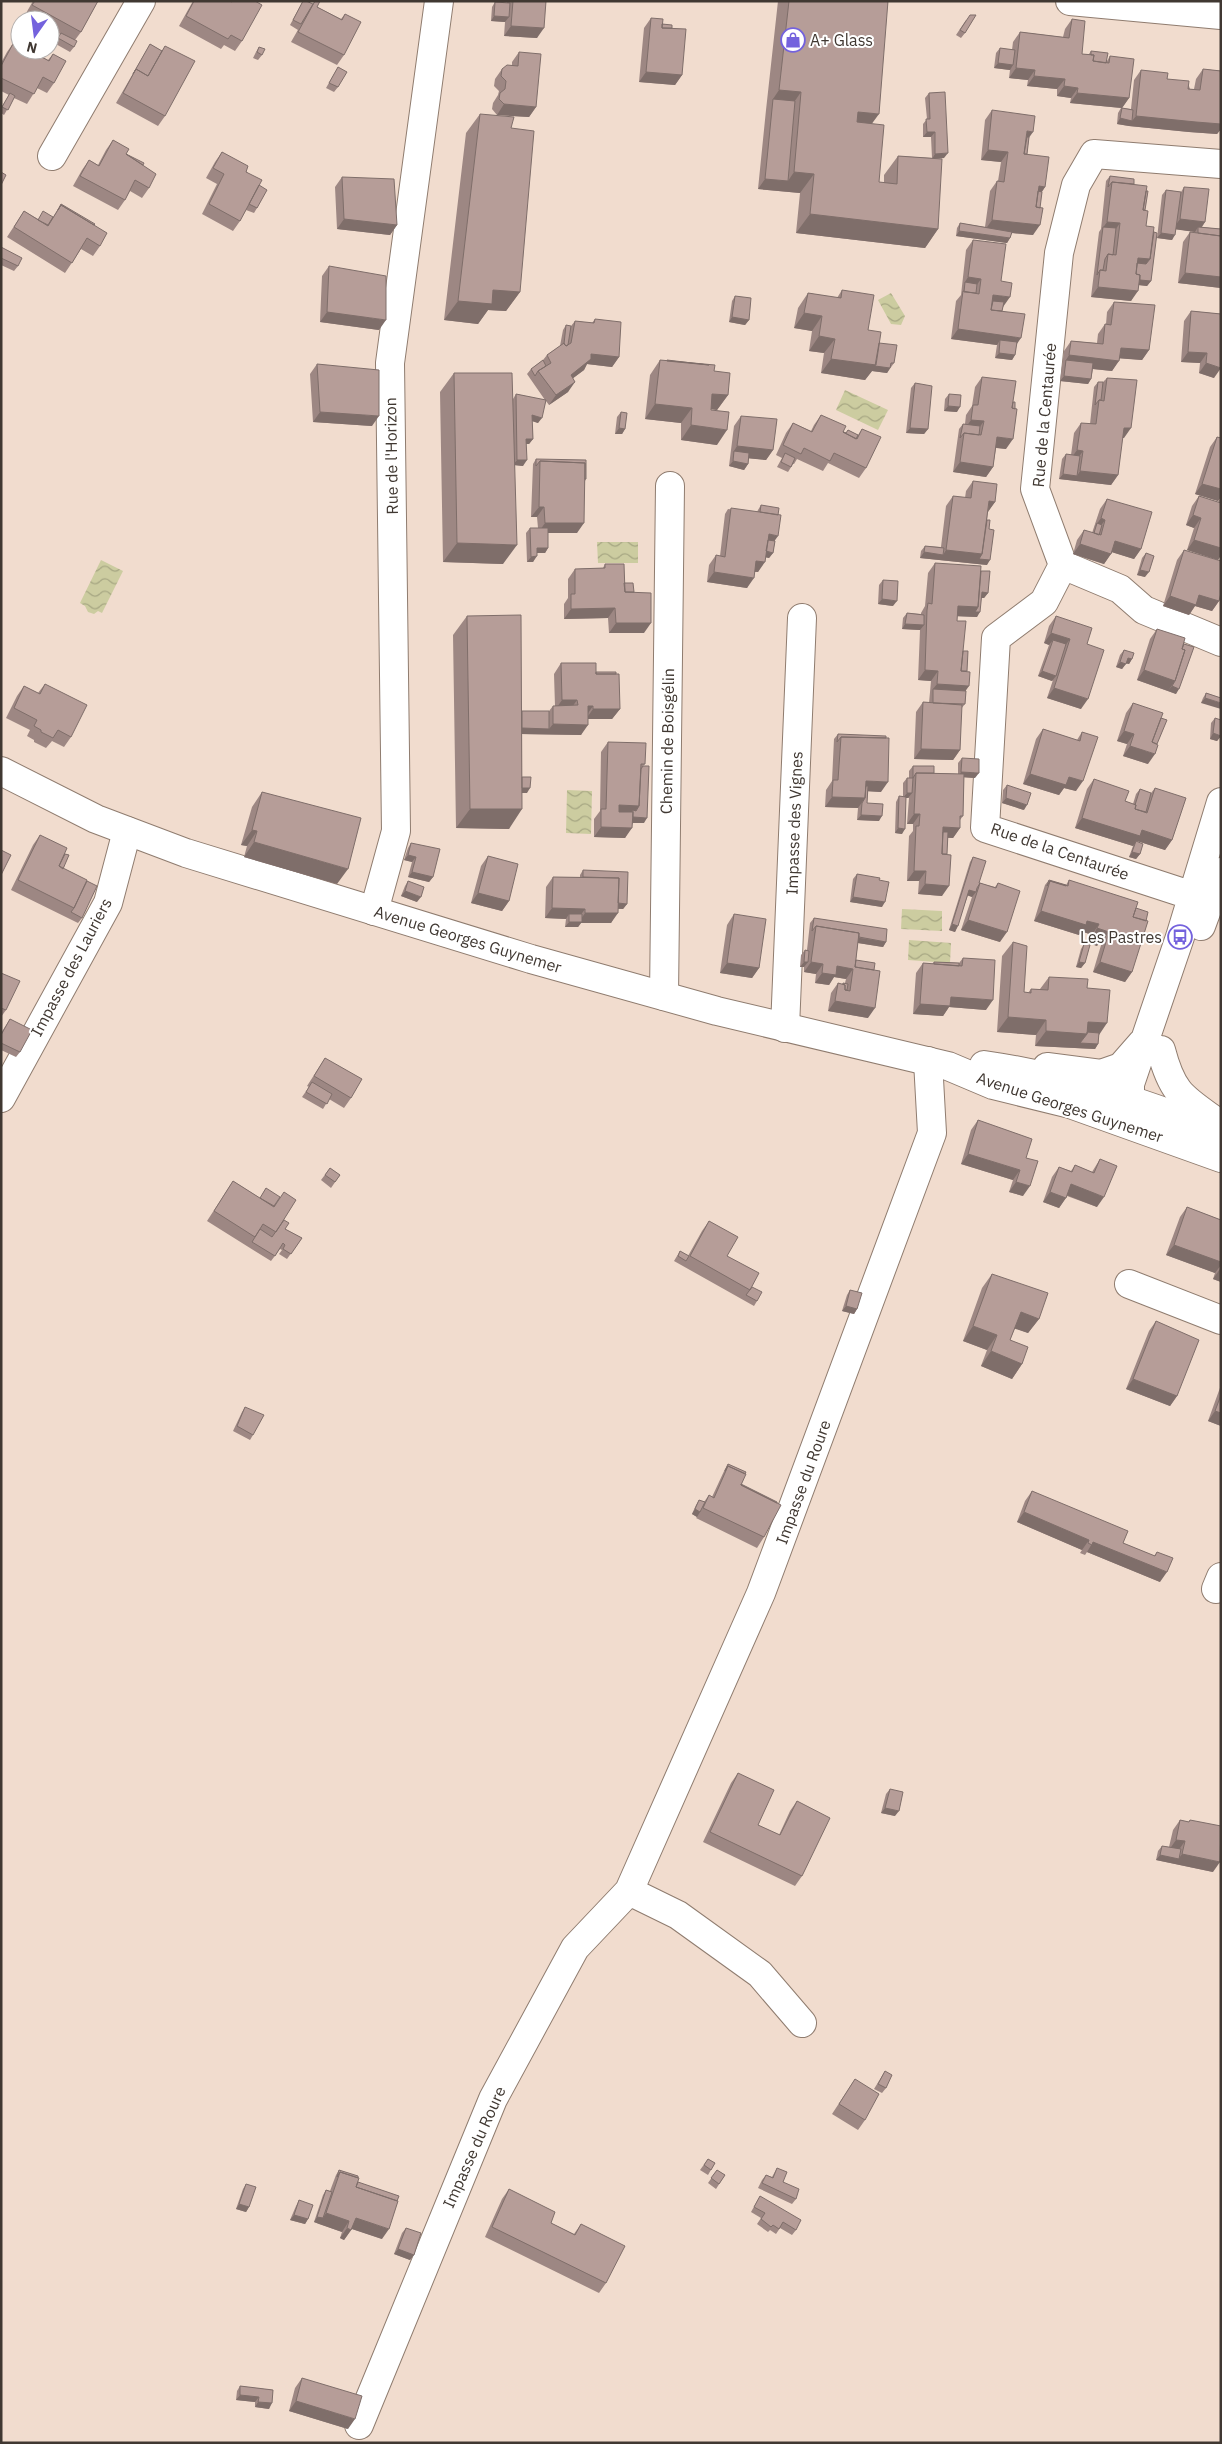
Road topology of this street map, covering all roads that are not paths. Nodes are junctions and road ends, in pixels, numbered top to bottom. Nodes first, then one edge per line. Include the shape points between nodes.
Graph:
1 (141, 1) edge
2 (439, 1) edge
3 (1070, 1) edge
4 (1221, 15) edge
5 (52, 156) dead end
6 (1221, 164) edge
7 (670, 486) dead end
8 (1063, 565) junction
9 (802, 618) dead end
10 (1221, 642) edge
11 (1, 771) edge
12 (1221, 802) edge
13 (127, 831) junction
14 (1221, 872) edge
15 (1192, 896) junction
16 (374, 911) junction
17 (664, 996) junction
18 (785, 1028) junction
19 (1153, 1045) junction
20 (938, 1063) junction
21 (1011, 1079) junction
22 (1, 1098) edge
23 (1133, 1104) junction
24 (1221, 1125) edge
25 (1221, 1133) edge
26 (1221, 1149) edge
27 (1221, 1158) edge
28 (1129, 1284) dead end
29 (1221, 1320) edge
30 (629, 1891) junction
31 (802, 2023) dead end
32 (359, 2426) edge

1 - 5 street
2 - 16 street, Rue de l'Horizon via 390,363 396,831
3 - 4 street
6 - 8 street, Rue de la Centaurée via 1094,154 1076,185 1059,253 1035,489
7 - 17 street, Chemin de Boisgélin
8 - 10 street via 1120,589 1144,610
8 - 15 street, Rue de la Centaurée via 1044,602 996,638 984,828
9 - 18 street, Impasse des Vignes
11 - 13 street, Avenue Georges Guynemer
12 - 15 street
13 - 16 street, Avenue Georges Guynemer via 186,853
13 - 22 street, Impasse des Lauriers via 108,903
14 - 19 street
15 - 19 street
16 - 17 street, Avenue Georges Guynemer
17 - 18 street, Avenue Georges Guynemer
18 - 20 street, Avenue Georges Guynemer
19 - 21 street via 1121,1067 1101,1074 1050,1066
19 - 23 street via 1146,1093
19 - 24 street via 1181,1096
20 - 21 street, Avenue Georges Guynemer
20 - 30 street, Impasse du Roure via 932,1133 761,1593
21 - 23 street
21 - 27 street, Avenue Georges Guynemer via 1070,1104
23 - 25 street, Avenue Georges Guynemer
23 - 26 street
28 - 29 street
30 - 31 street via 678,1915 760,1974
30 - 32 street, Impasse du Roure via 575,1948 493,2099

